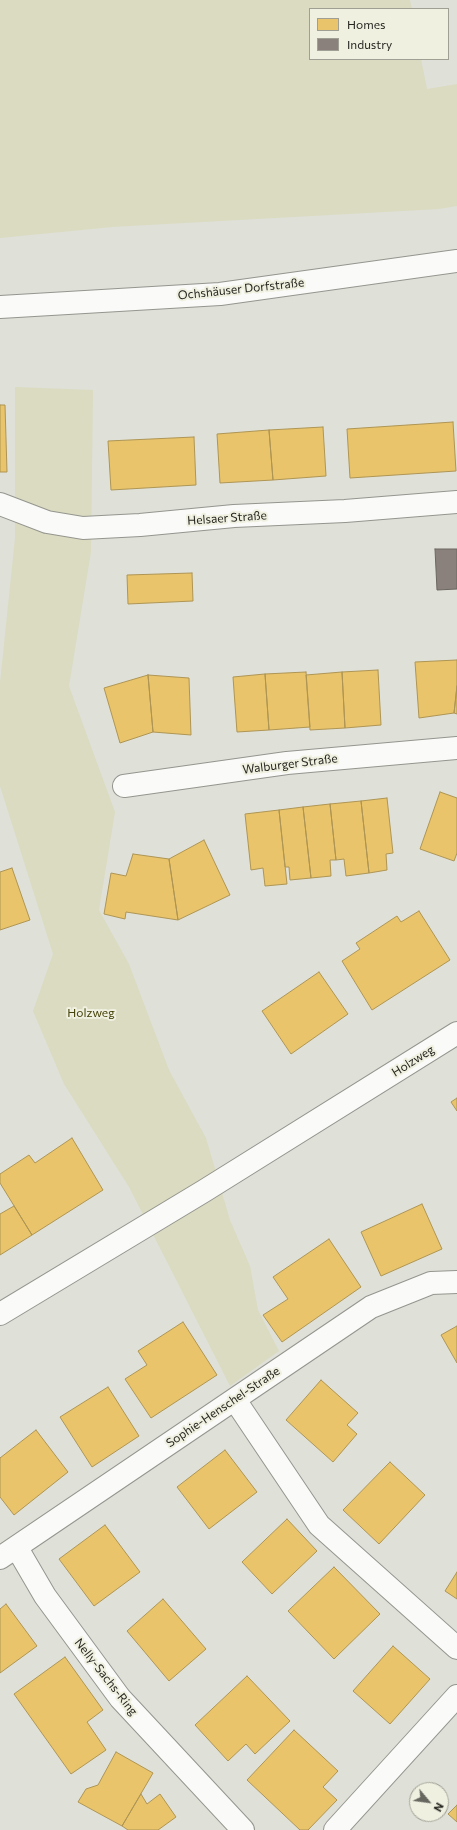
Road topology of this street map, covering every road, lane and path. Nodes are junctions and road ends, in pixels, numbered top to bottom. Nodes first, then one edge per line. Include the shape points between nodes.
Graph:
1 (457, 262) edge
2 (0, 307) edge
3 (457, 502) edge
4 (0, 504) edge
5 (457, 748) edge
6 (124, 786) dead end
7 (457, 1034) edge
8 (457, 1282) edge
9 (0, 1314) edge
10 (235, 1400) junction
11 (8, 1553) edge
12 (457, 1648) edge
13 (457, 1696) edge
14 (243, 1830) edge
15 (335, 1830) edge

1 - 2 street, Ochshäuser Dorfstraße via 220,294
3 - 4 street, Helsaer Straße via 83,528 47,522
5 - 6 street, Walburger Straße via 287,763
7 - 9 street, Holzweg
8 - 10 street, Sophie-Henschel-Straße via 431,1282 371,1307
10 - 11 street, Sophie-Henschel-Straße
10 - 12 street via 320,1526
11 - 14 street, Nelly-Sachs-Ring via 45,1596 120,1698
13 - 15 street

